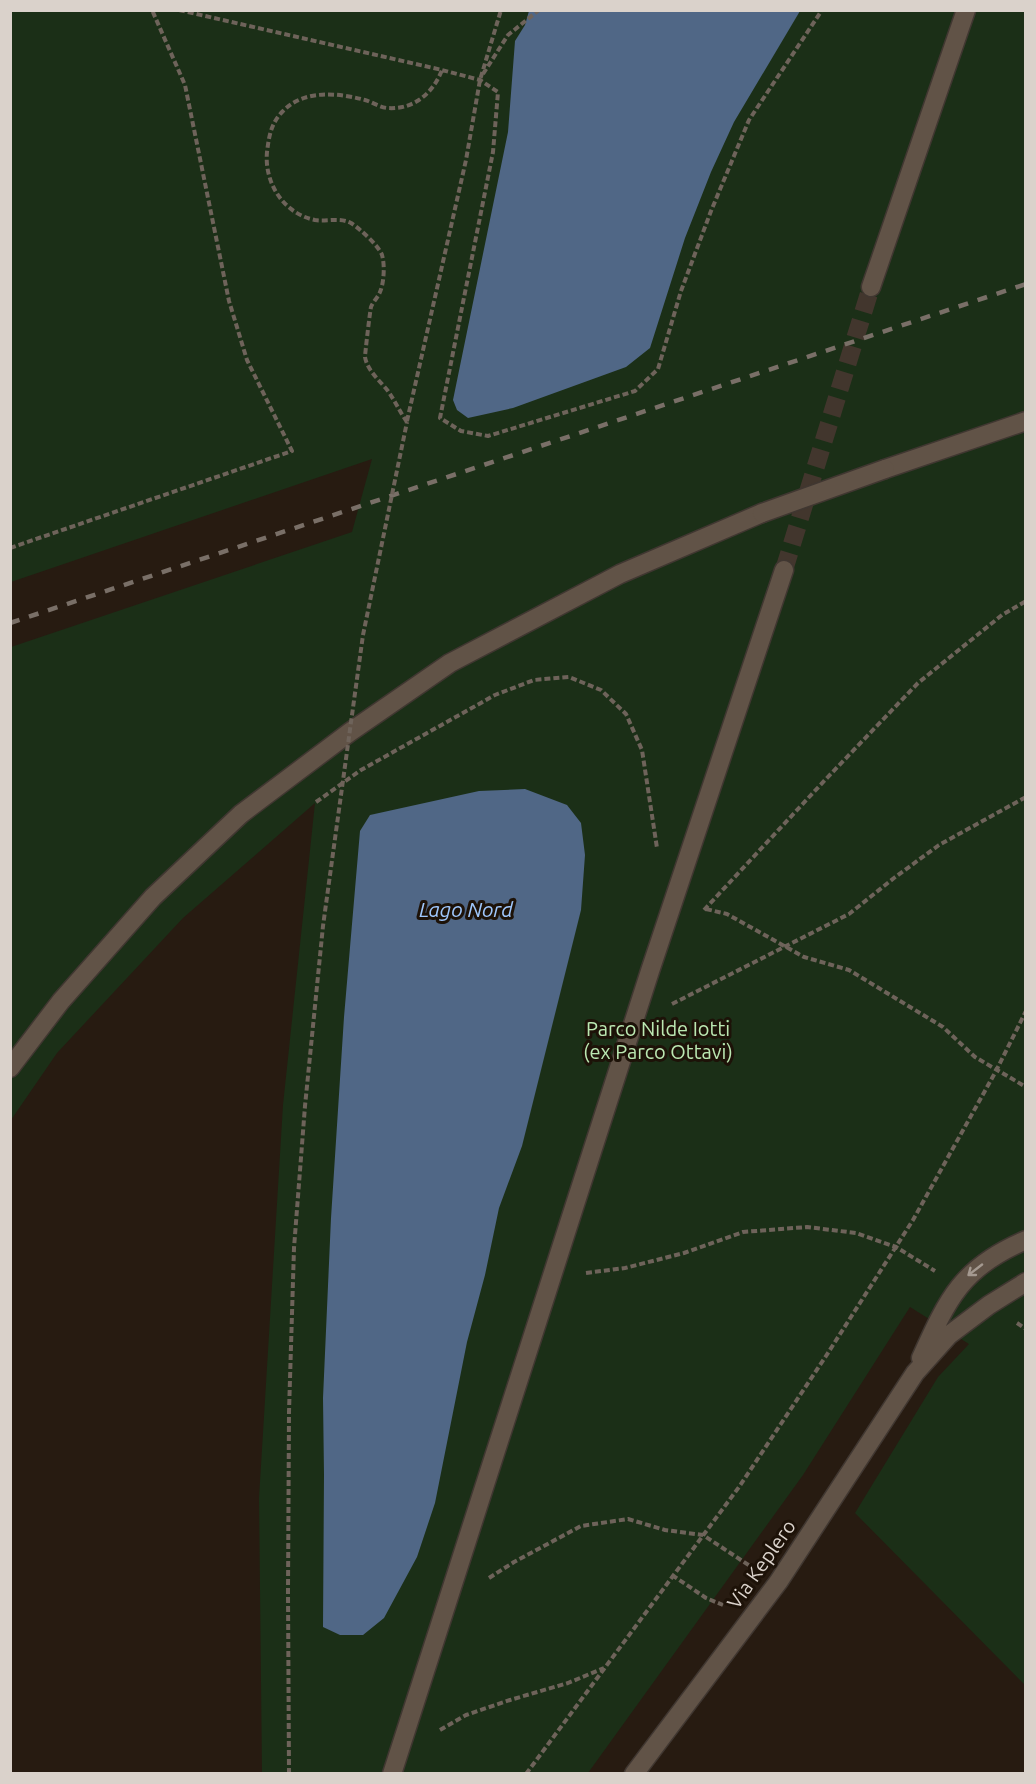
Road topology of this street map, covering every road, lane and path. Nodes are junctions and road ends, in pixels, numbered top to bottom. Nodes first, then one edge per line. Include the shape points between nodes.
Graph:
1 (152, 10) edge
2 (179, 10) edge
3 (501, 10) edge
4 (538, 10) edge
5 (822, 10) edge
6 (966, 10) edge
7 (442, 70) junction
8 (480, 80) junction
9 (871, 287) tunnel mouth
10 (1026, 421) edge
11 (407, 422) junction
12 (10, 548) edge
13 (784, 570) tunnel mouth
14 (1026, 601) edge
15 (1026, 797) edge
16 (316, 802) dead end
17 (657, 849) dead end
18 (706, 909) junction
19 (698, 917) dead end
20 (1026, 1011) edge
21 (633, 1027) junction
22 (10, 1068) edge
23 (996, 1071) junction
24 (1026, 1087) edge
25 (1026, 1240) edge
26 (896, 1247) junction
27 (553, 1278) junction
28 (1026, 1282) edge
29 (960, 1286) junction
30 (988, 1305) junction
31 (1026, 1329) edge
32 (915, 1373) junction
33 (703, 1535) junction
34 (672, 1575) junction
35 (778, 1581) junction
36 (447, 1603) junction
37 (750, 1618) junction
38 (604, 1668) junction
39 (399, 1750) junction
40 (289, 1773) edge
41 (392, 1773) edge
42 (526, 1773) edge
43 (634, 1773) edge

1 - 12 path via 185,85 235,321 248,360 292,451
2 - 7 path
3 - 8 path
4 - 8 path via 507,36
5 - 8 path via 750,120 688,271 657,369 635,391 488,436 461,431 440,418 493,152 498,92
6 - 9 street
7 - 8 path
7 - 11 path via 425,97 409,105 386,108 340,94 324,94 284,110 269,130 266,161 270,183 285,204 301,216 317,221 350,222 382,255 381,291 371,307 365,356
8 - 11 path via 466,160
10 - 22 street, bridge via 762,513 620,574 450,663 241,814 153,897 61,1000
11 - 40 path, bridge via 360,659 323,927 305,1106 294,1248 289,1412
13 - 21 street
14 - 18 path via 1002,615 918,683
15 - 21 path via 939,845 849,914
16 - 17 path via 361,770 495,695 534,680 569,677 601,690 626,714 642,750
18 - 19 path
18 - 23 path via 727,914 804,957 849,970 943,1026
20 - 23 path
21 - 27 street
23 - 24 path
23 - 26 path
25 -> 29 street via 1001,1251 968,1274
26 - 27 path via 856,1233 807,1227 743,1232 634,1265
26 - 29 path
26 - 33 path via 739,1487
27 - 36 street
28 - 30 street
29 - 32 street via 943,1308
30 - 31 path
30 - 32 street via 949,1335
32 - 35 street, Via Keplero
33 - 34 path
33 - 35 path
33 - 36 path via 665,1530 628,1519 581,1526
34 - 37 path via 706,1598
34 - 38 path
35 - 37 street, Via Keplero
36 - 39 street
37 - 43 street, Via Keplero
38 - 39 path via 466,1716
38 - 42 path
39 - 41 street

